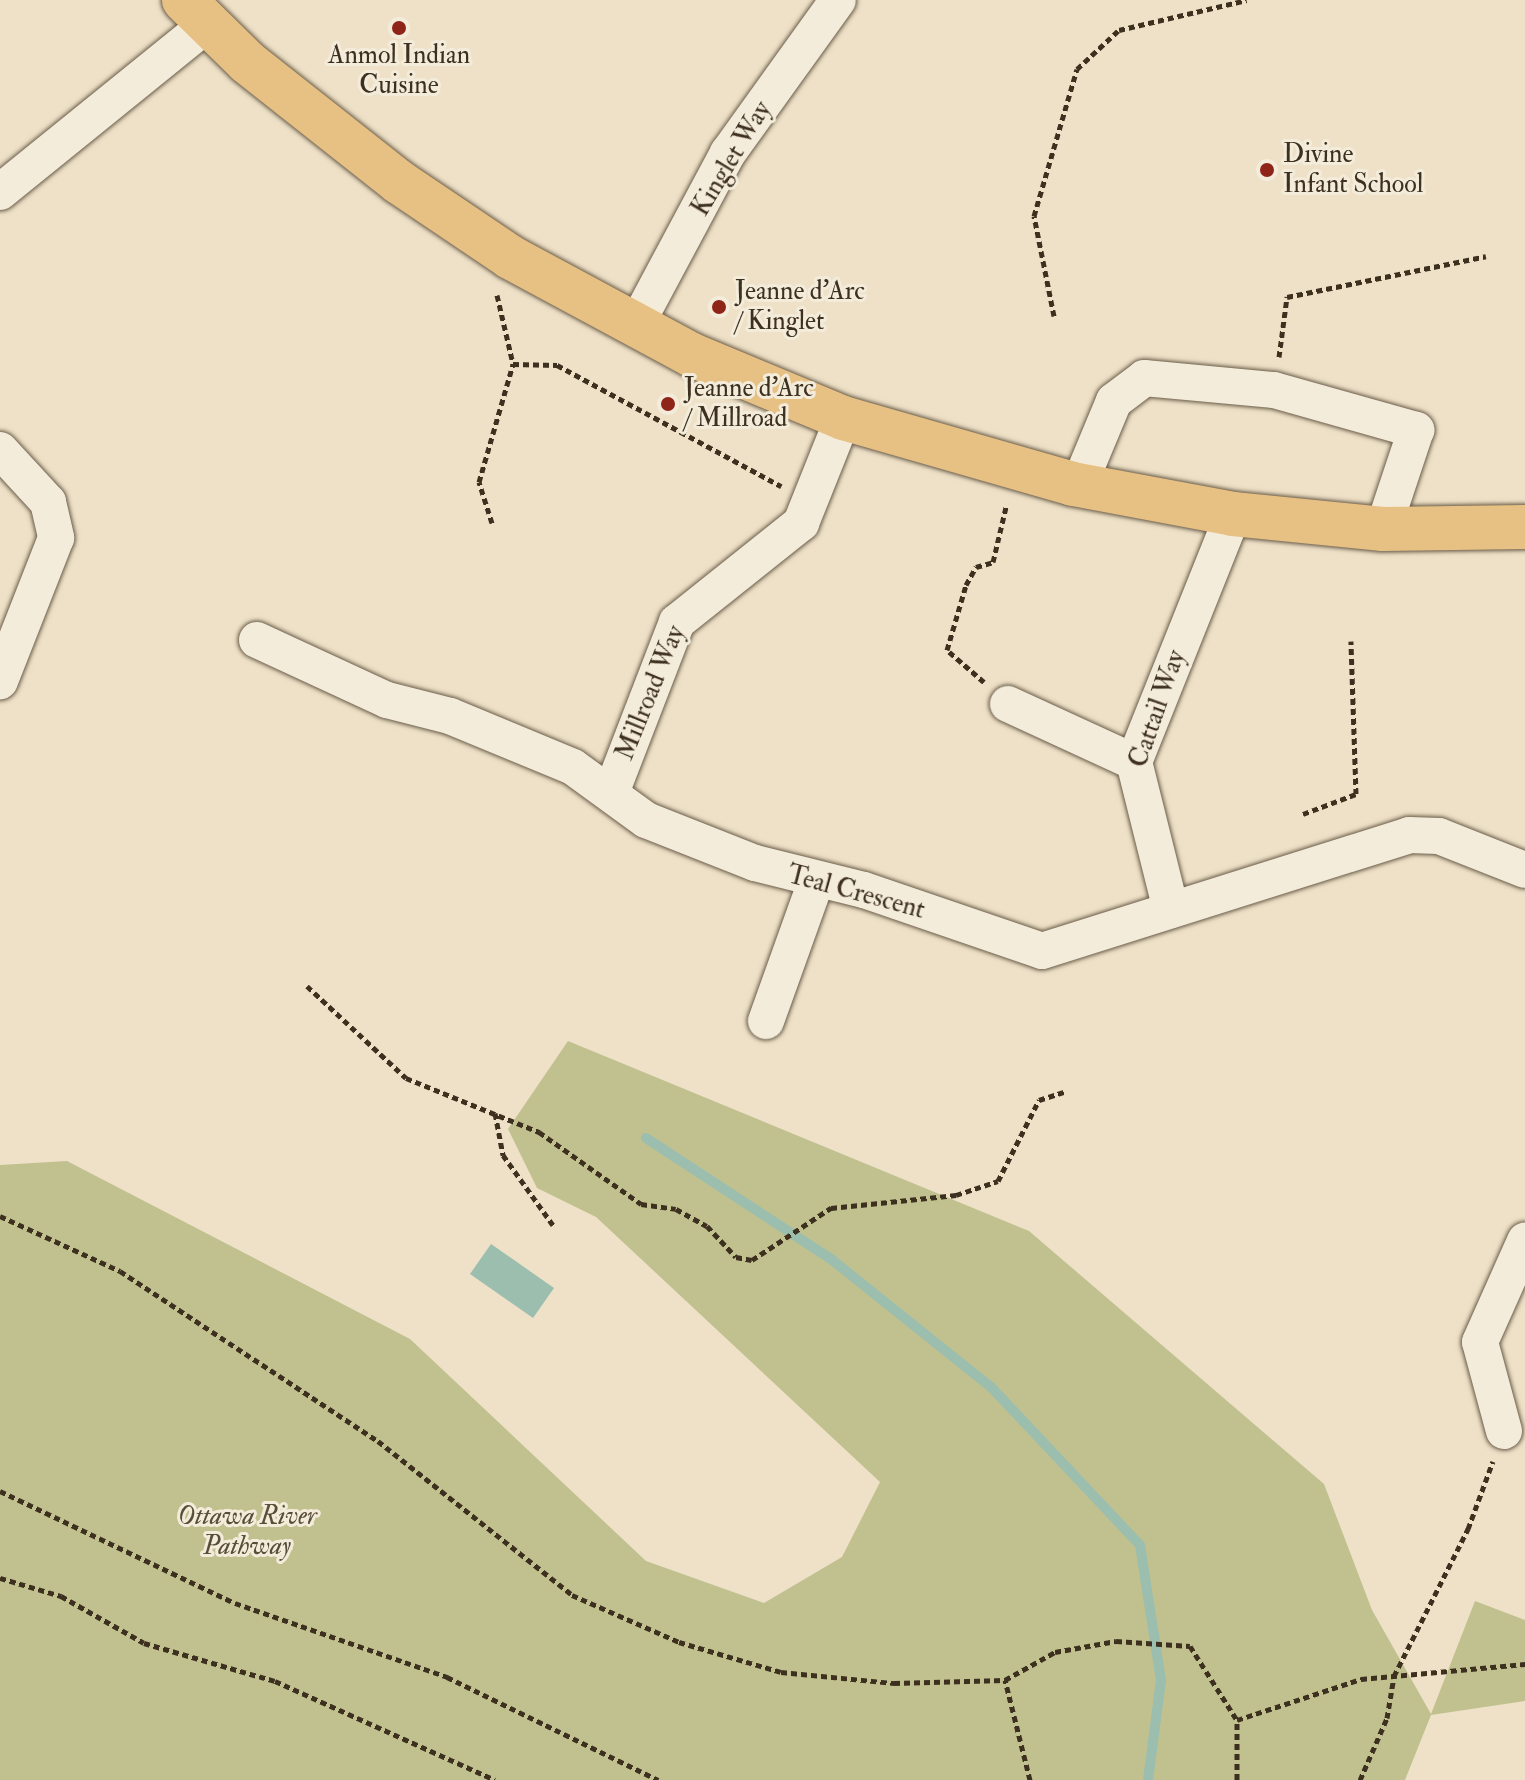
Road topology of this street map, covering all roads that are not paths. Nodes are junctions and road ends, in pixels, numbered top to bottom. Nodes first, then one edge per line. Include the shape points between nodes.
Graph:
1 (838, 0) edge
2 (195, 12) edge
3 (0, 192) edge
4 (636, 325) junction
5 (843, 418) junction
6 (0, 450) edge
7 (1079, 485) junction
8 (1233, 514) junction
9 (1525, 527) edge
10 (1383, 529) junction
11 (257, 640) dead end
12 (0, 681) edge
13 (1008, 704) road end
14 (1134, 762) junction
15 (611, 793) junction
16 (1525, 870) edge
17 (816, 881) junction
18 (1171, 910) junction
19 (766, 1021) dead end
20 (1525, 1241) edge
21 (1504, 1431) road end

1 - 4 street, Kinglet Way via 728,153
2 - 3 street
2 - 4 main road via 399,182 510,257
4 - 5 main road
5 - 7 main road
5 - 15 street, Millroad Way via 812,500 788,537 692,603 677,622
6 - 12 street via 48,502 56,538
7 - 8 main road
7 - 10 street via 1114,401 1144,378 1274,390 1416,430
8 - 10 main road
8 - 14 street, Cattail Way
9 - 10 main road
11 - 15 street, Teal Crescent via 387,700 450,716 573,767
13 - 14 street
14 - 18 street, Cattail Way
15 - 17 street, Teal Crescent via 646,820
16 - 18 street, Teal Crescent via 1439,836 1409,835
17 - 18 street, Teal Crescent via 864,890 1042,951
17 - 19 street
20 - 21 street via 1480,1342

